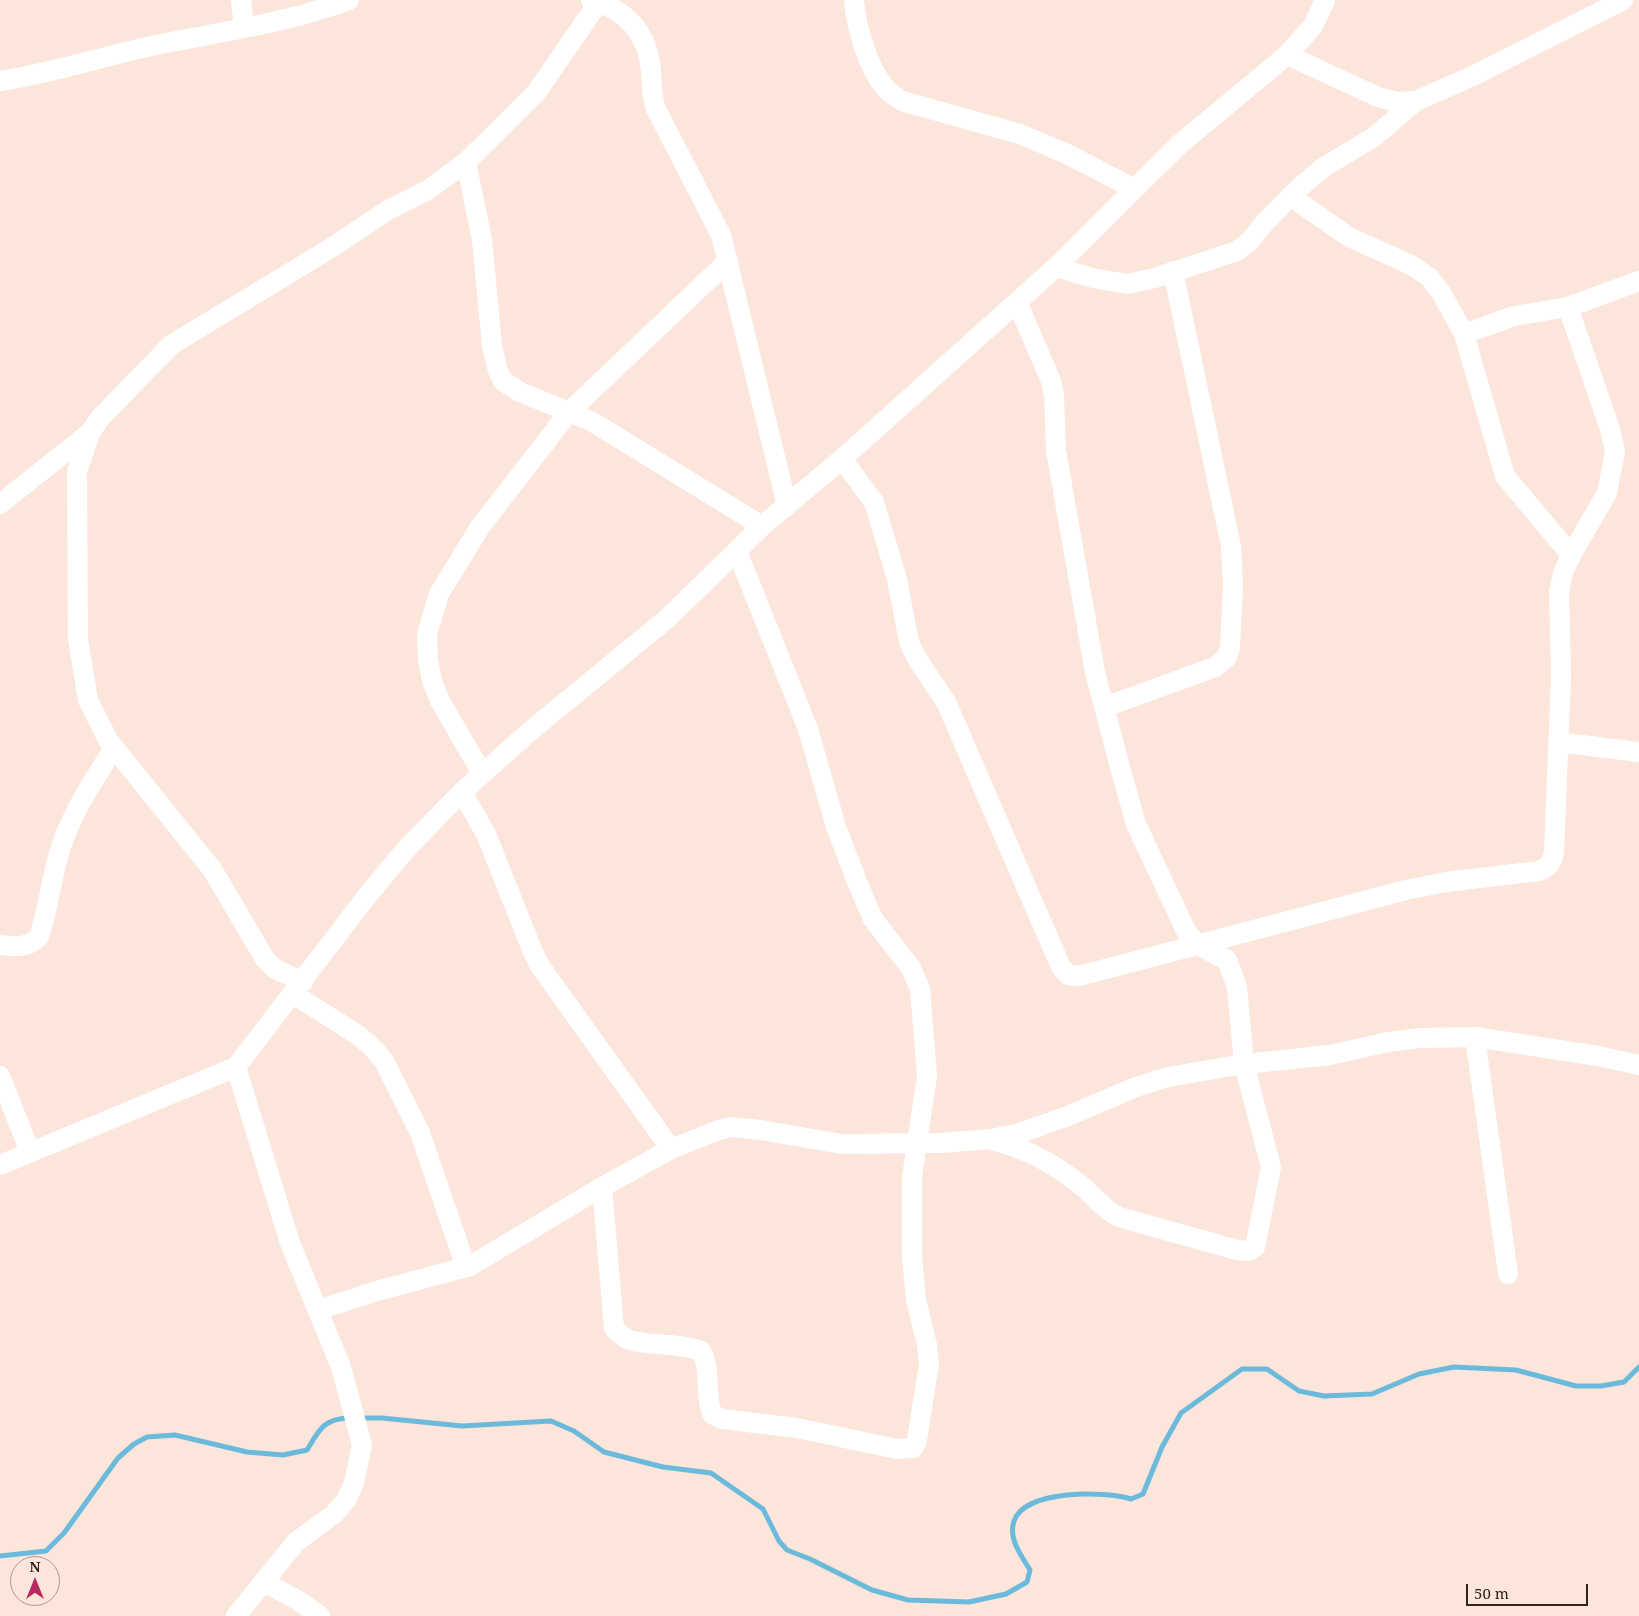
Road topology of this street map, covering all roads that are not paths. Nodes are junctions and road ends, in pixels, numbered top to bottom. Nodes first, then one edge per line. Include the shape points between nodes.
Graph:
1 (240, 0) edge
2 (349, 0) edge
3 (854, 0) edge
4 (1325, 0) edge
5 (1623, 0) edge
6 (597, 1) edge
7 (244, 28) junction
8 (1287, 55) junction
9 (0, 81) edge
10 (1416, 101) junction
11 (466, 162) junction
12 (1133, 188) junction
13 (1290, 196) junction
14 (728, 261) junction
15 (1056, 267) junction
16 (1173, 271) junction
17 (1639, 281) edge
18 (1017, 302) junction
19 (1568, 307) junction
20 (1464, 334) junction
21 (569, 412) junction
22 (91, 431) junction
23 (842, 459) junction
24 (0, 504) edge
25 (787, 506) junction
26 (762, 526) junction
27 (737, 551) junction
28 (1571, 555) junction
29 (1105, 707) junction
30 (1558, 742) junction
31 (114, 748) junction
32 (1639, 752) edge
33 (482, 773) junction
34 (462, 792) junction
35 (0, 945) edge
36 (1198, 945) junction
37 (298, 988) junction
38 (1475, 1037) junction
39 (1244, 1064) junction
40 (1639, 1065) edge
41 (236, 1067) junction
42 (0, 1076) edge
43 (990, 1140) junction
44 (916, 1143) junction
45 (671, 1149) junction
46 (30, 1152) junction
47 (0, 1165) edge
48 (602, 1187) junction
49 (466, 1267) junction
50 (1508, 1274) dead end
51 (318, 1310) junction
52 (264, 1582) junction
53 (236, 1616) edge
54 (320, 1616) edge

1 - 7 street
2 - 7 street
3 - 12 street via 862,41 887,91 902,101 1020,134
4 - 8 street via 1313,26
5 - 10 street via 1475,75
6 - 11 street via 536,93
6 - 14 street via 629,19 640,31 648,47 656,109 713,218
7 - 9 street
8 - 10 street via 1378,97 1398,102
8 - 12 street via 1180,144
10 - 13 street via 1374,136 1324,167
11 - 21 street via 480,225 492,346 498,371 510,387
11 - 22 street via 428,190 388,210 331,248 184,335 140,375
12 - 15 street
13 - 16 street via 1250,242 1237,251
13 - 20 street via 1349,237 1430,277
14 - 21 street
14 - 25 street
15 - 16 street via 1127,284
15 - 18 street
16 - 29 street via 1230,546 1233,584 1230,648 1227,657 1215,667
17 - 19 street
18 - 23 street
18 - 29 street via 1052,381 1056,451
19 - 20 street via 1514,316
19 - 28 street via 1615,451 1608,492
20 - 28 street via 1505,476
21 - 26 street via 591,421
21 - 33 street via 474,535 439,594 431,617 428,642 432,681 440,701
22 - 24 street
22 - 31 street via 77,471 78,640 88,700
23 - 25 street
23 - 36 street via 874,502 897,579 909,642 946,702 1064,972 1079,976
25 - 26 street
26 - 27 street
27 - 33 street via 669,617
27 - 44 street via 808,729 836,827 858,884 873,919 911,968 920,989 927,1076
28 - 30 street via 1559,592
29 - 36 street via 1136,824 1187,934
30 - 32 street
30 - 36 street via 1554,852 1548,867 1539,871 1406,890
31 - 35 street via 67,828 39,936 24,945
31 - 37 street via 212,869 265,959
33 - 34 street
34 - 37 street via 390,869
34 - 45 street via 486,834 540,966
36 - 39 street via 1222,956 1233,972
37 - 41 street
37 - 49 street via 358,1035 384,1061 420,1133
38 - 39 street via 1396,1041 1330,1054
38 - 40 street
38 - 50 street
39 - 43 street via 1168,1077 1051,1122
39 - 43 street via 1271,1167 1256,1247 1252,1251 1237,1250 1119,1217 1080,1184 1030,1153 1018,1146
41 - 46 street
41 - 51 street via 290,1242
42 - 46 street
43 - 44 street
44 - 45 street via 842,1144 731,1127
44 - 48 street via 912,1206 913,1273 929,1364 917,1440 908,1450 797,1428 722,1419 712,1414 707,1400 706,1358 701,1351 621,1336 614,1328
45 - 48 street
46 - 47 street
48 - 49 street
49 - 51 street
51 - 52 street via 341,1367 358,1426 362,1445 359,1461 346,1500 334,1514 296,1542
52 - 53 street
52 - 54 street

